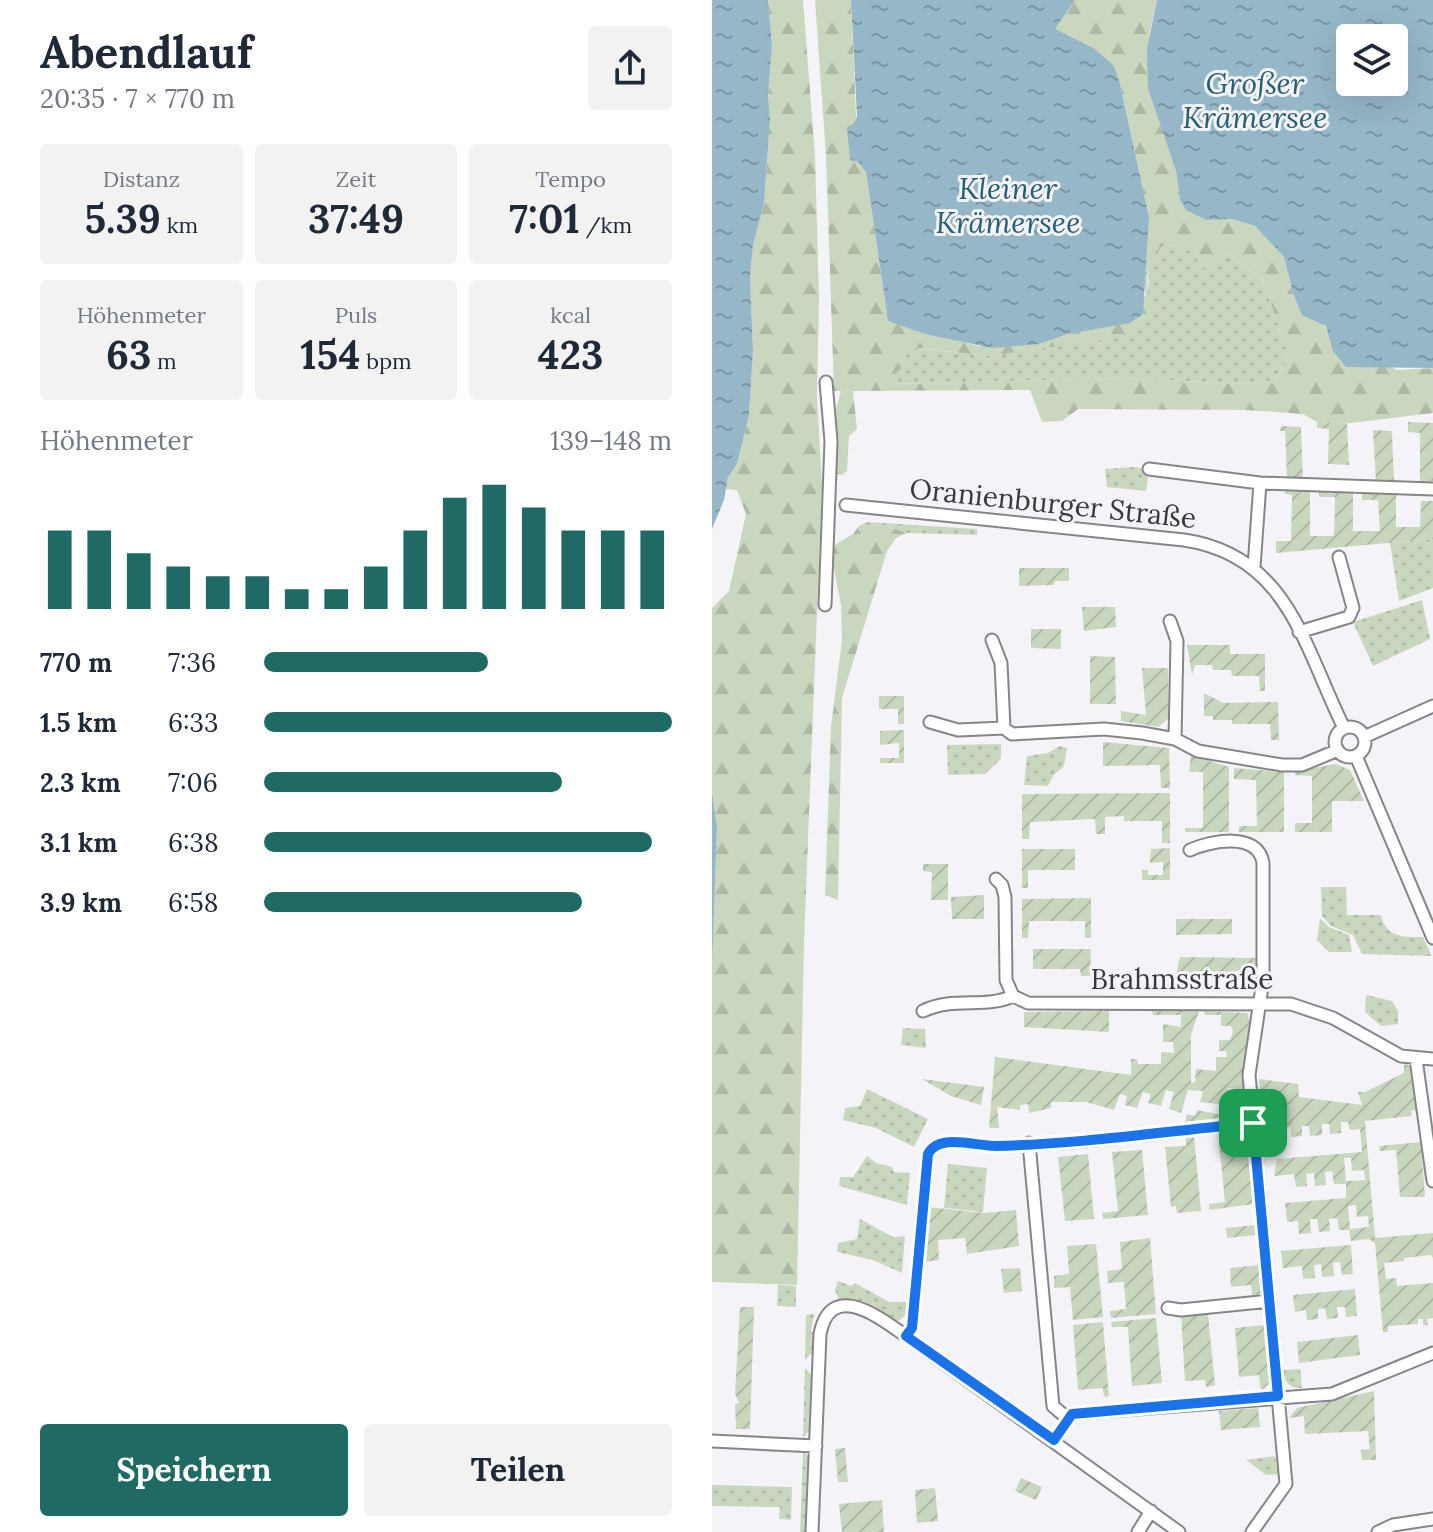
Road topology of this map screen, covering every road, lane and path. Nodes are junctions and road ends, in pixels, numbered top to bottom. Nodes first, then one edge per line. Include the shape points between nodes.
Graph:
1 (826, 382) dead end
2 (1149, 469) dead end
3 (1260, 483) junction
4 (1433, 489) edge
5 (846, 505) dead end
6 (1339, 557) dead end
7 (1254, 567) junction
8 (825, 605) dead end
9 (1170, 621) dead end
10 (1299, 632) junction
11 (992, 640) dead end
12 (1433, 706) edge
13 (930, 722) dead end
14 (1004, 728) junction
15 (1344, 728) junction
16 (1364, 737) junction
17 (1175, 739) junction
18 (1338, 750) junction
19 (1356, 756) junction
20 (1190, 850) dead end
21 (996, 879) dead end
22 (1433, 938) edge
23 (1013, 996) junction
24 (1261, 1001) junction
25 (923, 1011) dead end
26 (1416, 1059) junction
27 (1433, 1059) edge
28 (1253, 1123) junction
29 (1029, 1143) junction
30 (1433, 1181) edge
31 (1270, 1301) junction
32 (1168, 1308) dead end
33 (906, 1336) junction
34 (1433, 1353) edge
35 (1278, 1396) junction
36 (1068, 1419) junction
37 (1054, 1440) junction
38 (712, 1441) edge
39 (816, 1446) junction
40 (1151, 1511) junction
41 (1433, 1519) edge
42 (812, 1532) edge
43 (1138, 1532) edge
44 (1179, 1532) edge
45 (1252, 1532) edge
46 (1378, 1532) edge

1 - 8 street via 831,441
2 - 3 street
3 - 4 street
3 - 7 street
5 - 7 street, Oranienburger Straße via 1197,542
6 - 10 street via 1353,608 1349,617
7 - 10 street, Oranienburger Straße via 1281,595
9 - 17 street via 1177,641
10 - 15 street, Oranienburger Straße
11 - 14 street via 1001,663
12 - 16 street
13 - 14 street via 958,730
14 - 17 street via 1012,734 1104,729
15 - 16 street via 1354,727
15 - 18 street via 1336,738
16 - 19 street via 1364,748
17 - 18 street via 1198,751 1282,765 1302,765
18 - 19 street
19 - 22 street
20 - 24 street via 1207,842 1242,842 1261,854
21 - 23 street via 1005,897 1006,980
23 - 24 street, Brahmsstraße via 1028,1003
23 - 25 street, Brahmsstraße via 1002,1001 942,1002
24 - 26 street, Brahmsstraße via 1320,1012 1378,1046
24 - 28 street via 1249,1075
26 - 27 street, Brahmsstraße
26 - 30 street
28 - 29 street
28 - 31 street
29 - 33 street via 940,1142 932,1147 912,1328
29 - 36 street via 1053,1406
31 - 32 street
31 - 35 street
33 - 37 street
33 - 39 street via 866,1309 835,1308 823,1318
34 - 35 street via 1332,1394
35 - 36 street via 1072,1414
35 - 45 street via 1286,1484
36 - 37 street
37 - 40 street
38 - 39 street
39 - 42 street
40 - 43 street
40 - 44 street
41 - 46 street

